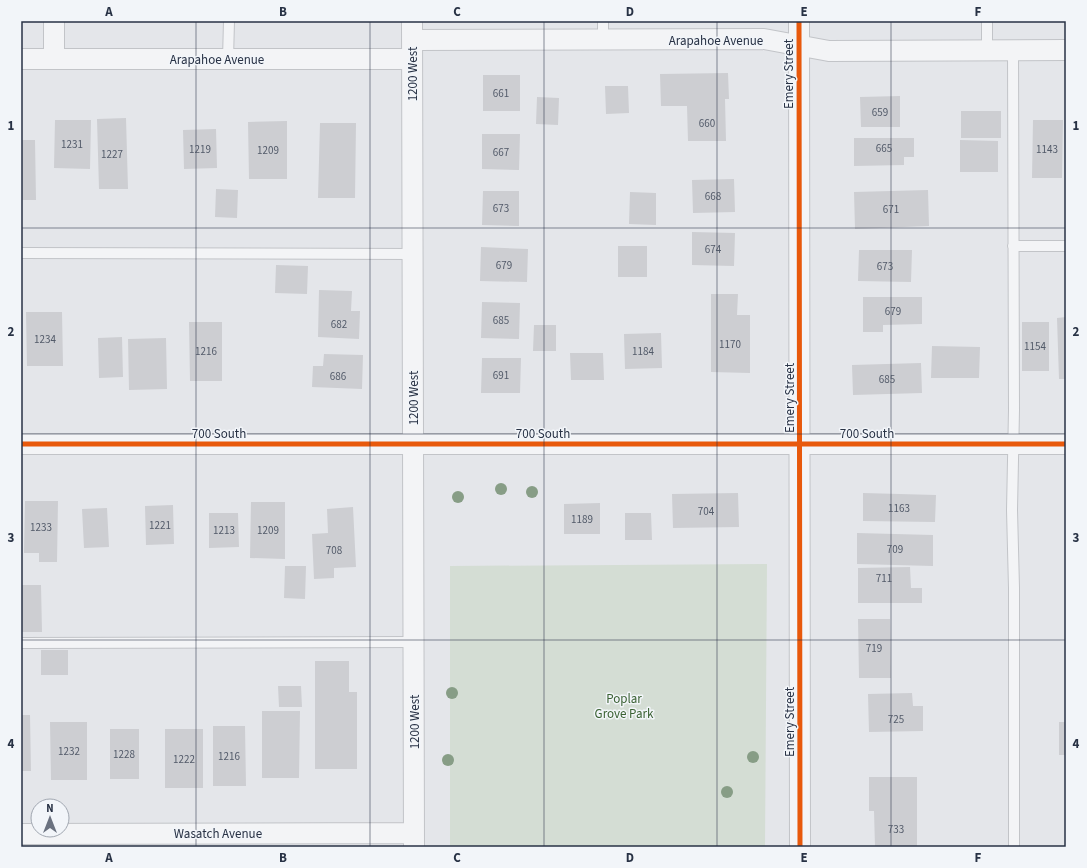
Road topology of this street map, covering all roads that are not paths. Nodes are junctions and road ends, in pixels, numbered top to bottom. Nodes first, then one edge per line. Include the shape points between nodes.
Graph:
1 (54, 21) edge
2 (229, 21) edge
3 (799, 21) edge
4 (987, 21) edge
5 (412, 30) edge
6 (603, 30) edge
7 (799, 46) junction
8 (987, 50) junction
9 (1013, 50) junction
10 (1066, 50) edge
11 (21, 60) edge
12 (54, 60) junction
13 (228, 60) junction
14 (412, 60) junction
15 (1013, 246) junction
16 (1066, 246) edge
17 (21, 253) edge
18 (413, 254) junction
19 (21, 444) edge
20 (413, 444) junction
21 (800, 444) junction
22 (1014, 444) junction
23 (1066, 444) edge
24 (414, 642) junction
25 (21, 643) edge
26 (21, 834) edge
27 (414, 840) edge
28 (800, 847) edge
29 (1014, 847) edge

1 - 12 street
2 - 13 lane
3 - 7 street, Emery Street
4 - 8 lane
5 - 6 street, Arapahoe Avenue
5 - 14 street, 1200 West
6 - 7 street, Arapahoe Avenue via 764,39
7 - 8 street, Arapahoe Avenue via 829,51
7 - 21 street, Emery Street
8 - 9 street, Arapahoe Avenue
9 - 10 street, Arapahoe Avenue
9 - 15 lane
11 - 12 street, Arapahoe Avenue
12 - 13 street, Arapahoe Avenue
13 - 14 street, Arapahoe Avenue
14 - 18 street, 1200 West
15 - 16 lane
15 - 22 lane
17 - 18 lane
18 - 20 street, 1200 West
19 - 20 street, 700 South
20 - 21 street, 700 South
20 - 24 street, 1200 West
21 - 22 street, 700 South
21 - 28 street, Emery Street
22 - 23 street, 700 South
22 - 29 lane
24 - 25 lane
24 - 27 street, 1200 West
26 - 27 street, Wasatch Avenue

